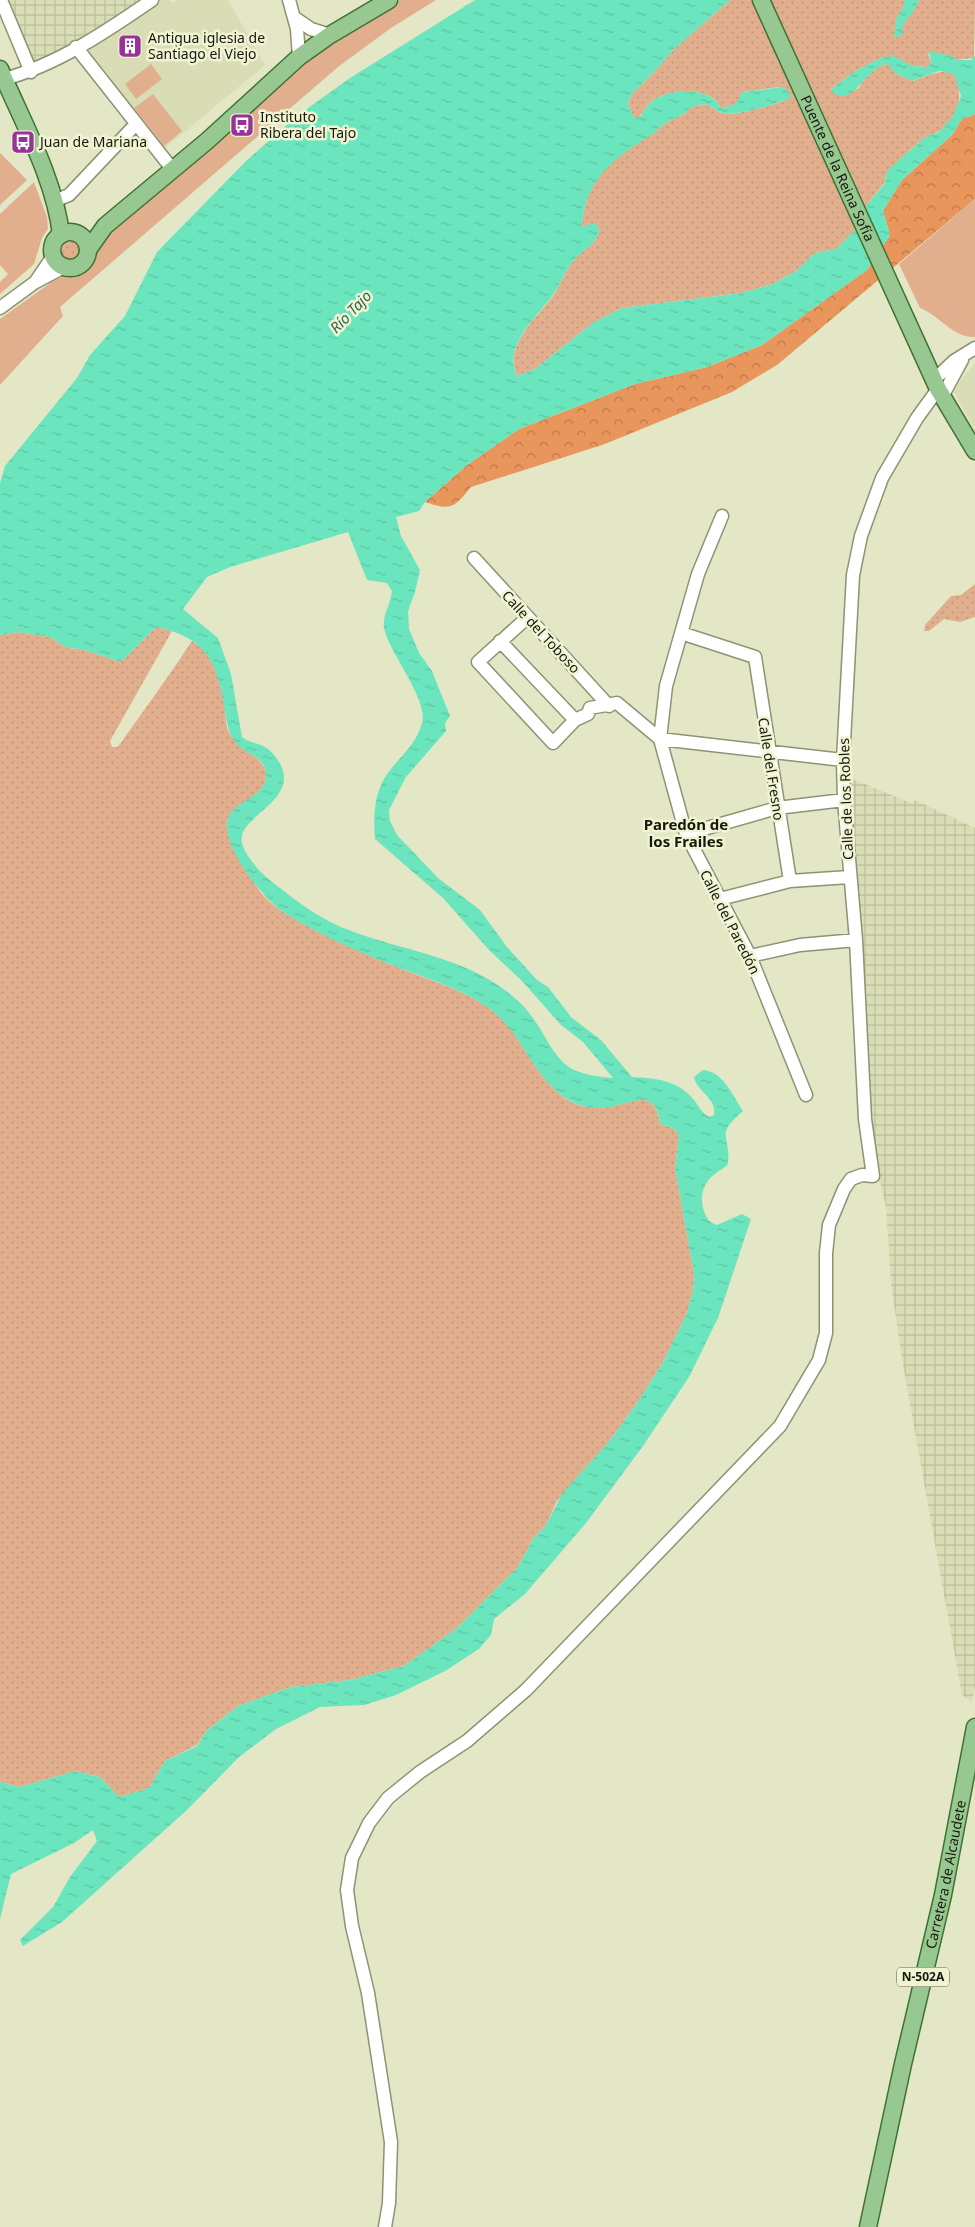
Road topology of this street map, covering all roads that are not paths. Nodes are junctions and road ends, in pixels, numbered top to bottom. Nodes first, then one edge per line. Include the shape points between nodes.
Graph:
1 (1, 0) edge
2 (152, 0) edge
3 (289, 0) edge
4 (389, 0) edge
5 (761, 0) edge
6 (295, 18) junction
7 (330, 35) junction
8 (76, 47) junction
9 (299, 57) junction
10 (31, 72) junction
11 (2, 74) edge
12 (136, 124) junction
13 (173, 170) junction
14 (55, 203) junction
15 (105, 226) junction
16 (70, 234) junction
17 (88, 250) junction
18 (58, 262) junction
19 (0, 308) edge
20 (971, 351) edge
21 (940, 392) junction
22 (975, 450) edge
23 (722, 516) dead end
24 (474, 558) dead end
25 (528, 617) junction
26 (681, 633) junction
27 (500, 641) junction
28 (609, 706) junction
29 (575, 720) junction
30 (660, 739) junction
31 (768, 751) junction
32 (843, 760) junction
33 (844, 800) junction
34 (777, 808) junction
35 (686, 834) junction
36 (849, 877) junction
37 (790, 882) junction
38 (720, 899) junction
39 (856, 940) junction
40 (750, 956) junction
41 (806, 1095) dead end
42 (975, 1727) edge
43 (384, 2227) edge
44 (868, 2227) edge

1 - 10 street
2 - 8 street
3 - 6 street
4 - 7 main road
5 - 21 main road, Puente de la Reina Sofía
6 - 7 street via 310,29
6 - 9 street
7 - 9 main road
8 - 10 street
8 - 12 street
9 - 13 main road
10 - 11 street
11 - 14 main road
12 - 13 street
12 - 14 street via 69,195
13 - 15 main road
14 - 16 main road
15 - 16 main road
15 - 17 main road
16 - 17 main road via 86,241
16 - 18 main road via 52,246
17 - 18 main road via 82,264 76,267
18 - 19 street
20 - 21 street
20 - 21 street
21 - 22 main road, Puente de la Reina Sofía
21 - 32 street, Calle de los Robles via 924,407 882,478 861,536 853,575
23 - 26 street, Calle del Paredón via 698,574
24 - 25 street, Calle del Toboso
25 - 27 street
25 - 28 street, Calle del Toboso
26 - 30 street, Calle del Paredón via 666,686
26 - 31 street, Calle del Fresno via 755,657
27 - 29 street
27 - 29 street via 478,662 553,742
28 - 29 street via 590,708 588,714
28 - 30 street via 617,702
30 - 31 street
30 - 35 street, Calle del Paredón
31 - 32 street
31 - 34 street, Calle del Fresno
32 - 33 street, Calle de los Robles
33 - 34 street
33 - 36 street, Calle de los Robles
34 - 35 street
34 - 37 street, Calle del Fresno
35 - 38 street, Calle del Paredón
36 - 37 street
36 - 39 street, Calle de los Robles
37 - 38 street
38 - 40 street, Calle del Paredón
39 - 40 street via 800,945
39 - 43 street, Calle de los Robles via 865,1119 873,1176 851,1179 829,1225 826,1333 819,1360 780,1426 526,1690 467,1741 388,1798 369,1824 352,1858 347,1890 368,1992 391,2142
40 - 41 street, Calle del Paredón
42 - 44 main road, Carretera de Alcaudete / N-502A via 943,1895

